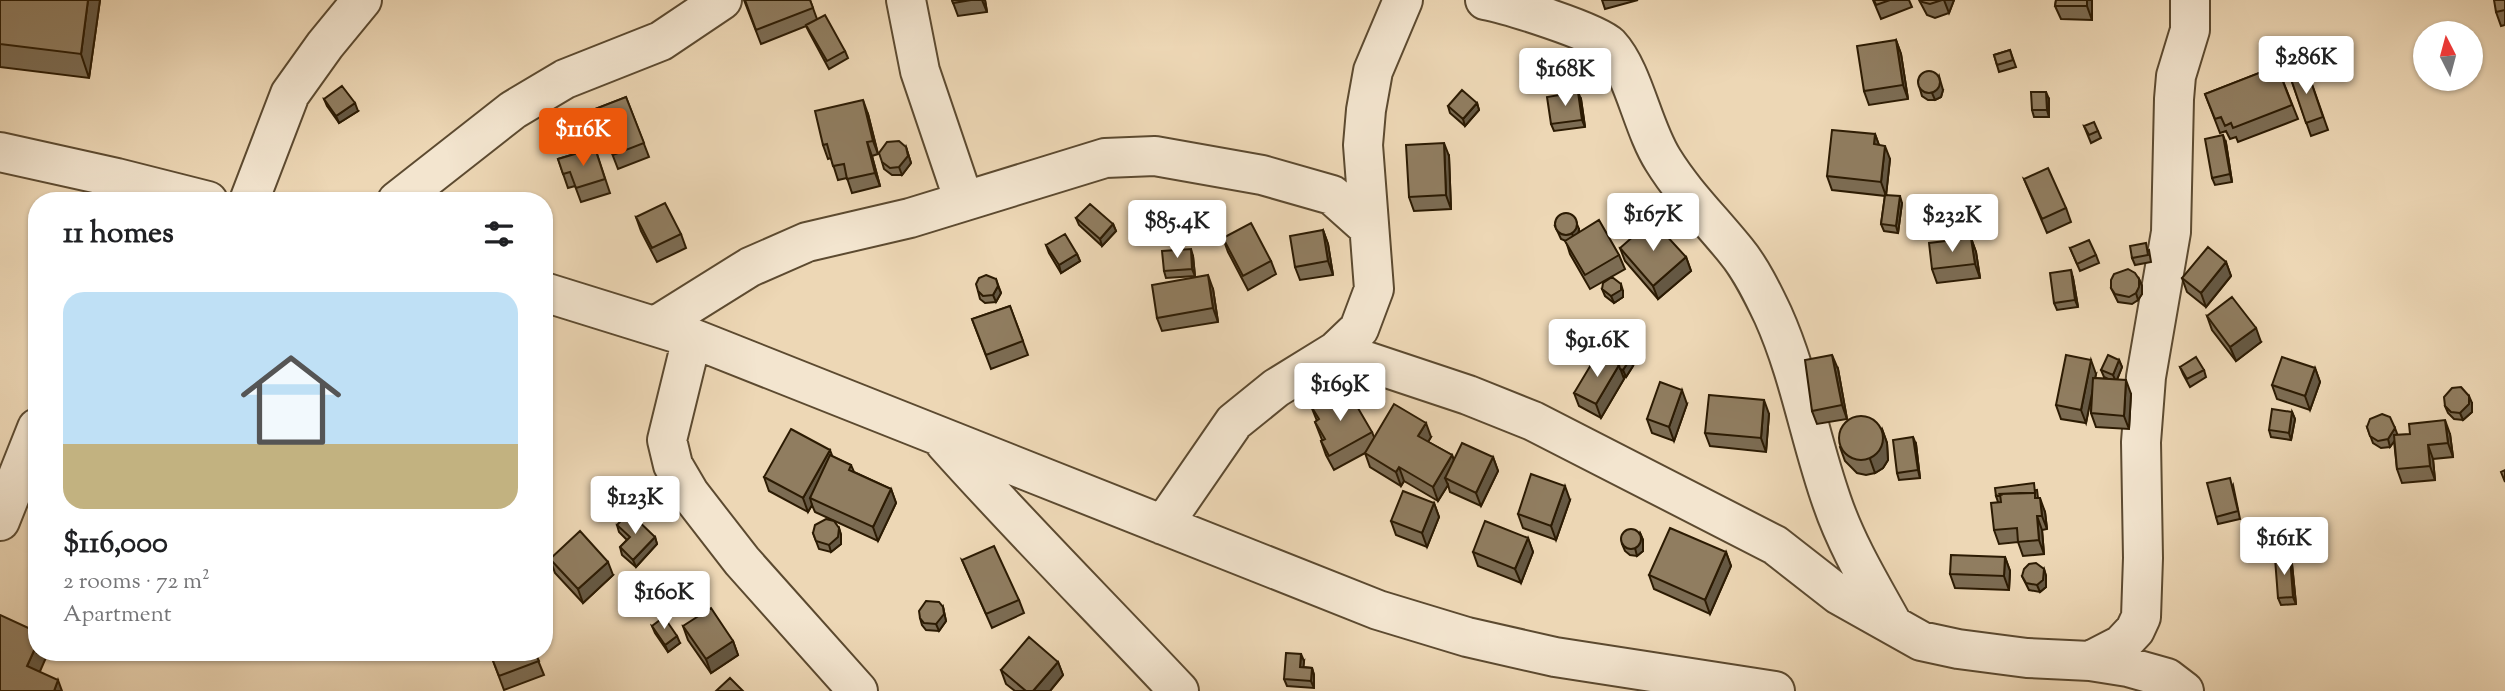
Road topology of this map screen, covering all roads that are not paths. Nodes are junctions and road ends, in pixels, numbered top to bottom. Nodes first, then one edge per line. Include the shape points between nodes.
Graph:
1 (362, 0) edge
2 (722, 0) edge
3 (906, 0) edge
4 (1404, 0) edge
5 (1485, 0) edge
6 (2190, 0) edge
7 (0, 152) edge
8 (113, 190) edge
9 (252, 192) edge
10 (408, 192) edge
11 (964, 201) junction
12 (1369, 228) junction
13 (553, 295) edge
14 (674, 332) junction
15 (1336, 351) junction
16 (939, 436) junction
17 (28, 451) edge
18 (0, 521) edge
19 (1163, 525) junction
20 (1893, 625) junction
21 (2090, 661) junction
22 (858, 691) edge
23 (1179, 691) edge
24 (1775, 691) edge
25 (2185, 691) edge

1 - 9 street via 290,94
2 - 10 street via 661,41 565,79 513,110
3 - 11 street via 920,71
4 - 12 street via 1373,71 1366,110 1363,145
5 - 20 street via 1591,33 1608,44 1619,59 1661,158 1689,199 1736,252 1772,313 1790,355 1843,534
6 - 21 street via 2190,30 2174,99 2171,232 2146,377 2141,442 2141,617 2121,645
7 - 8 street
11 - 12 street via 1105,159 1155,156 1332,195
11 - 14 street via 776,254 725,281
12 - 15 street via 1374,289 1359,329
13 - 14 street
14 - 16 street
14 - 22 street via 667,440 673,465 741,561
15 - 19 street via 1276,388 1234,422
15 - 20 street via 1533,421 1775,545 1839,595
16 - 19 street
16 - 23 street
17 - 18 street
19 - 24 street via 1378,610 1467,637 1625,669
20 - 21 street via 1921,641 1958,649
21 - 25 street via 2167,678

